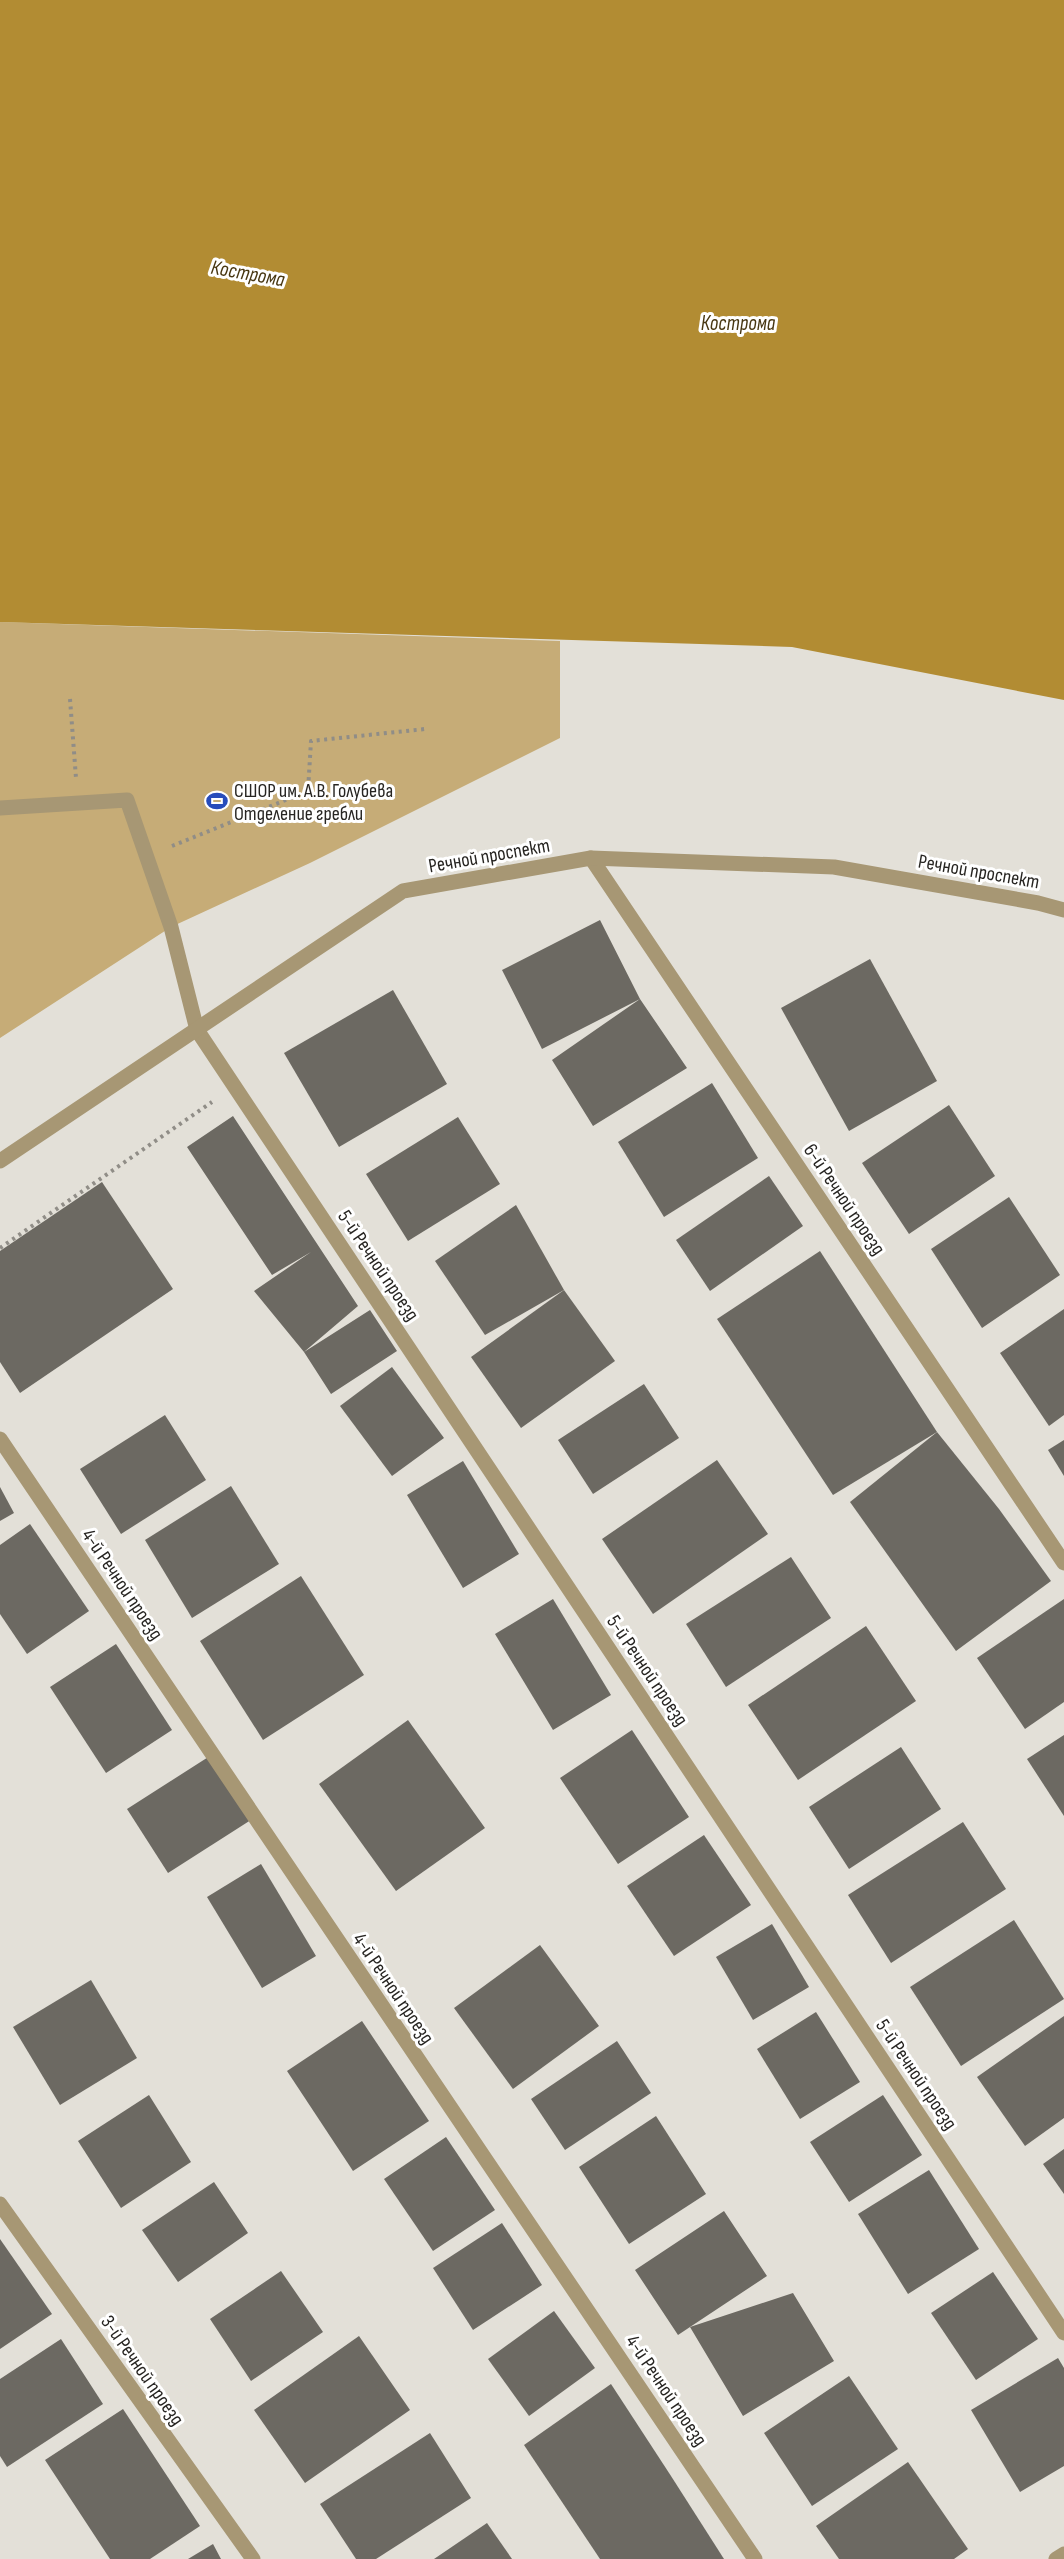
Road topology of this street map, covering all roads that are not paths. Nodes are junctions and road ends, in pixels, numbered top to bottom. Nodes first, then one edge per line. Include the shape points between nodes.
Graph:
1 (0, 808) edge
2 (591, 858) junction
3 (1064, 910) edge
4 (197, 1030) junction
5 (0, 1161) edge
6 (0, 1439) edge
7 (1064, 1563) edge
8 (0, 2204) edge
9 (1064, 2333) edge
10 (1064, 2554) edge
11 (253, 2559) edge
12 (755, 2559) edge
13 (1056, 2559) edge

1 - 4 street, 5-й Речной проезд via 127,800 171,927
2 - 3 street, Речной проспект via 834,867
2 - 4 street, Речной проспект via 403,891
2 - 7 street, 6-й Речной проезд
4 - 5 street, Речной проспект
4 - 9 street, 5-й Речной проезд
6 - 12 street, 4-й Речной проезд
8 - 11 street, 3-й Речной проезд
10 - 13 street

